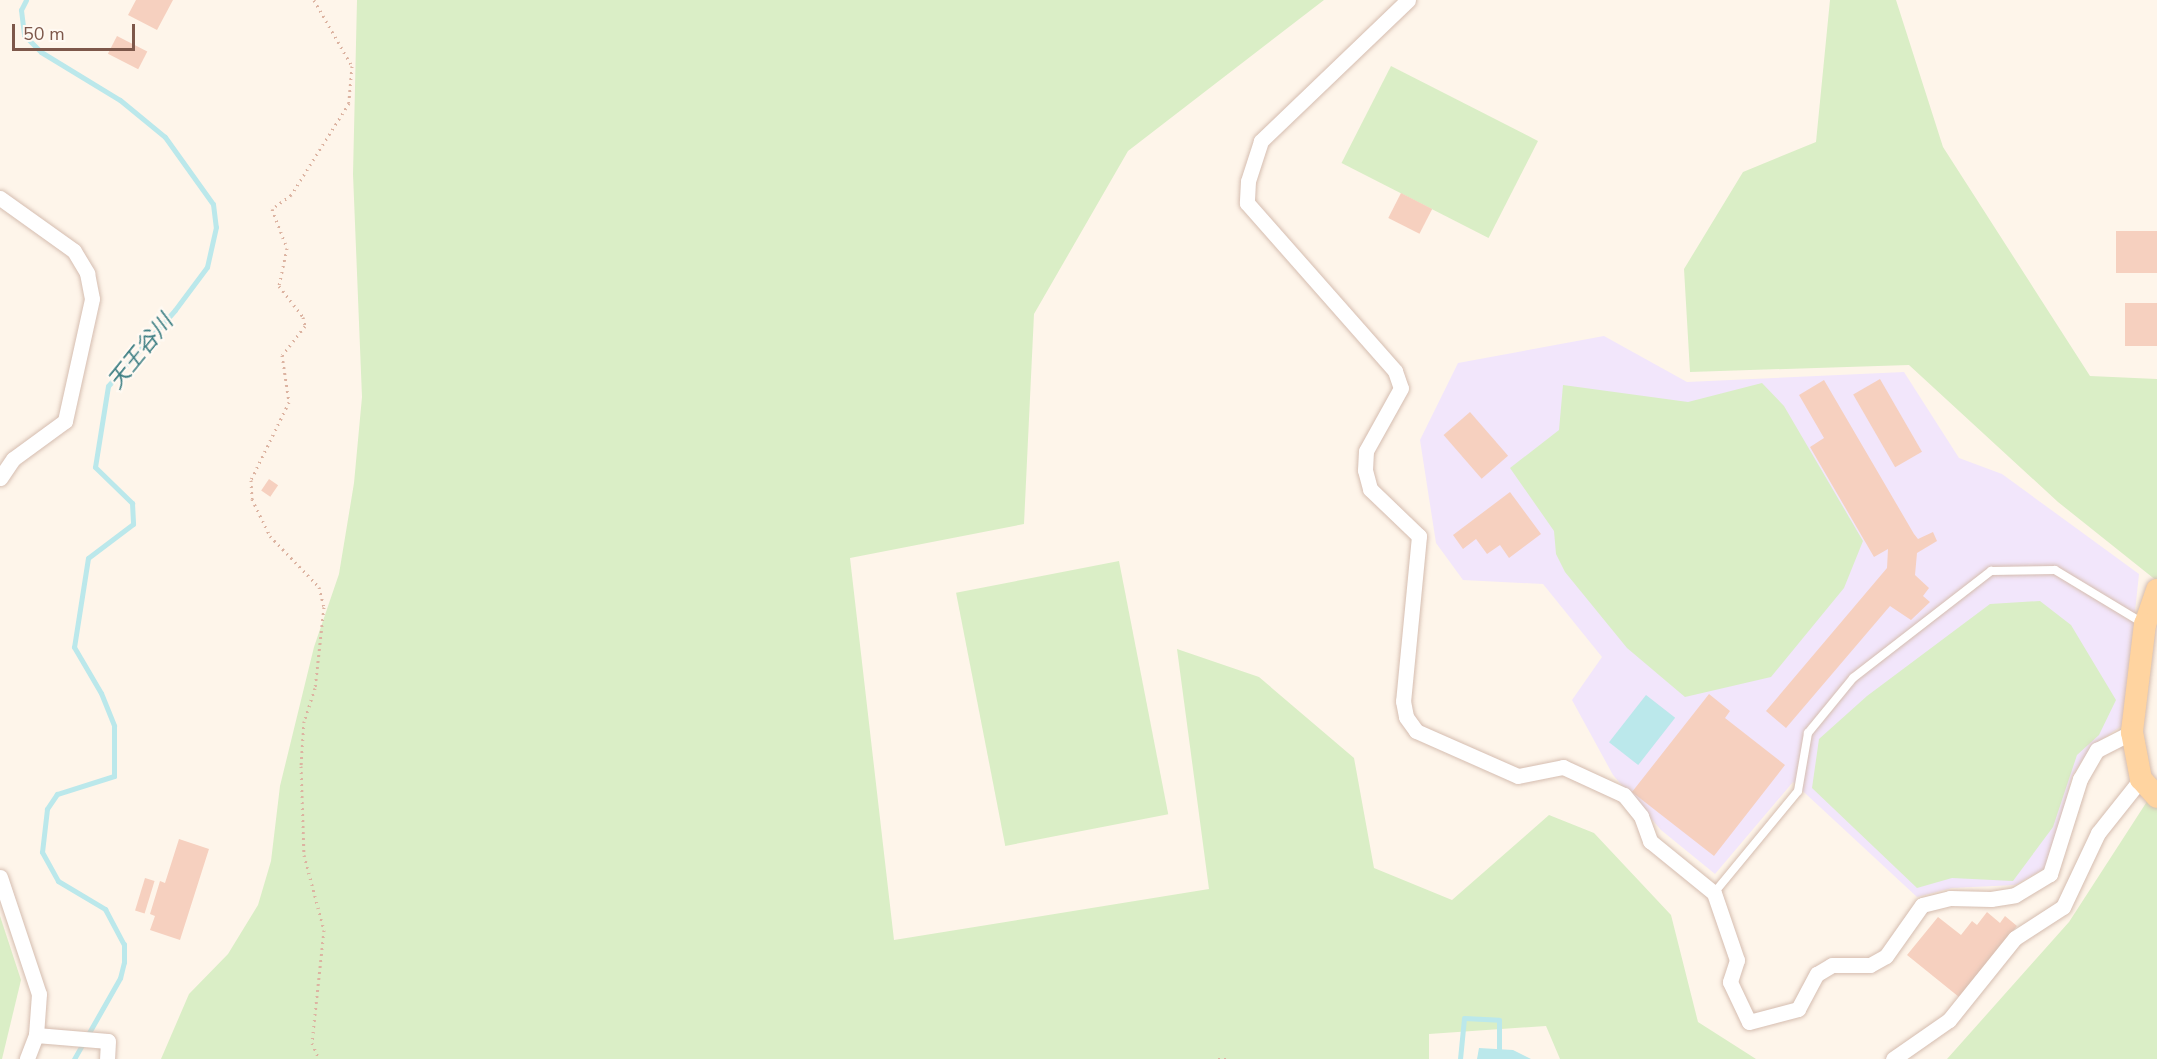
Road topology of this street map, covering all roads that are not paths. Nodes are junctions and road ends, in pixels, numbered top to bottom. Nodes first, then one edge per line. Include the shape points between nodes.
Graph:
1 (1408, 0) edge
2 (0, 198) edge
3 (0, 478) edge
4 (2157, 590) edge
5 (2145, 624) junction
6 (2132, 732) junction
7 (2140, 779) junction
8 (2157, 797) edge
9 (0, 877) edge
10 (1714, 893) junction
11 (36, 1035) junction
12 (27, 1059) edge
13 (107, 1059) edge
14 (1893, 1059) edge

1 - 10 street via 1261,141 1248,181 1247,203 1395,370 1401,388 1366,451 1365,470 1370,489 1419,536 1403,701 1406,717 1416,731 1518,776 1563,767 1624,795 1641,816 1650,841
2 - 3 street via 74,251 87,273 92,299 65,421 13,459
4 - 5 main road
5 - 6 main road
5 - 10 lane via 2055,570 1991,572 1853,678 1808,733 1798,791
6 - 7 main road
6 - 10 street via 2097,750 2080,779 2050,874 2015,895 1950,898 1922,905 1886,956 1870,965 1832,965 1817,974 1798,1010 1749,1022 1730,982 1737,960
7 - 8 main road
7 - 14 street via 2098,833 2063,907 2016,938 1949,1020
9 - 11 street via 39,994
11 - 12 street
11 - 13 street via 108,1041

